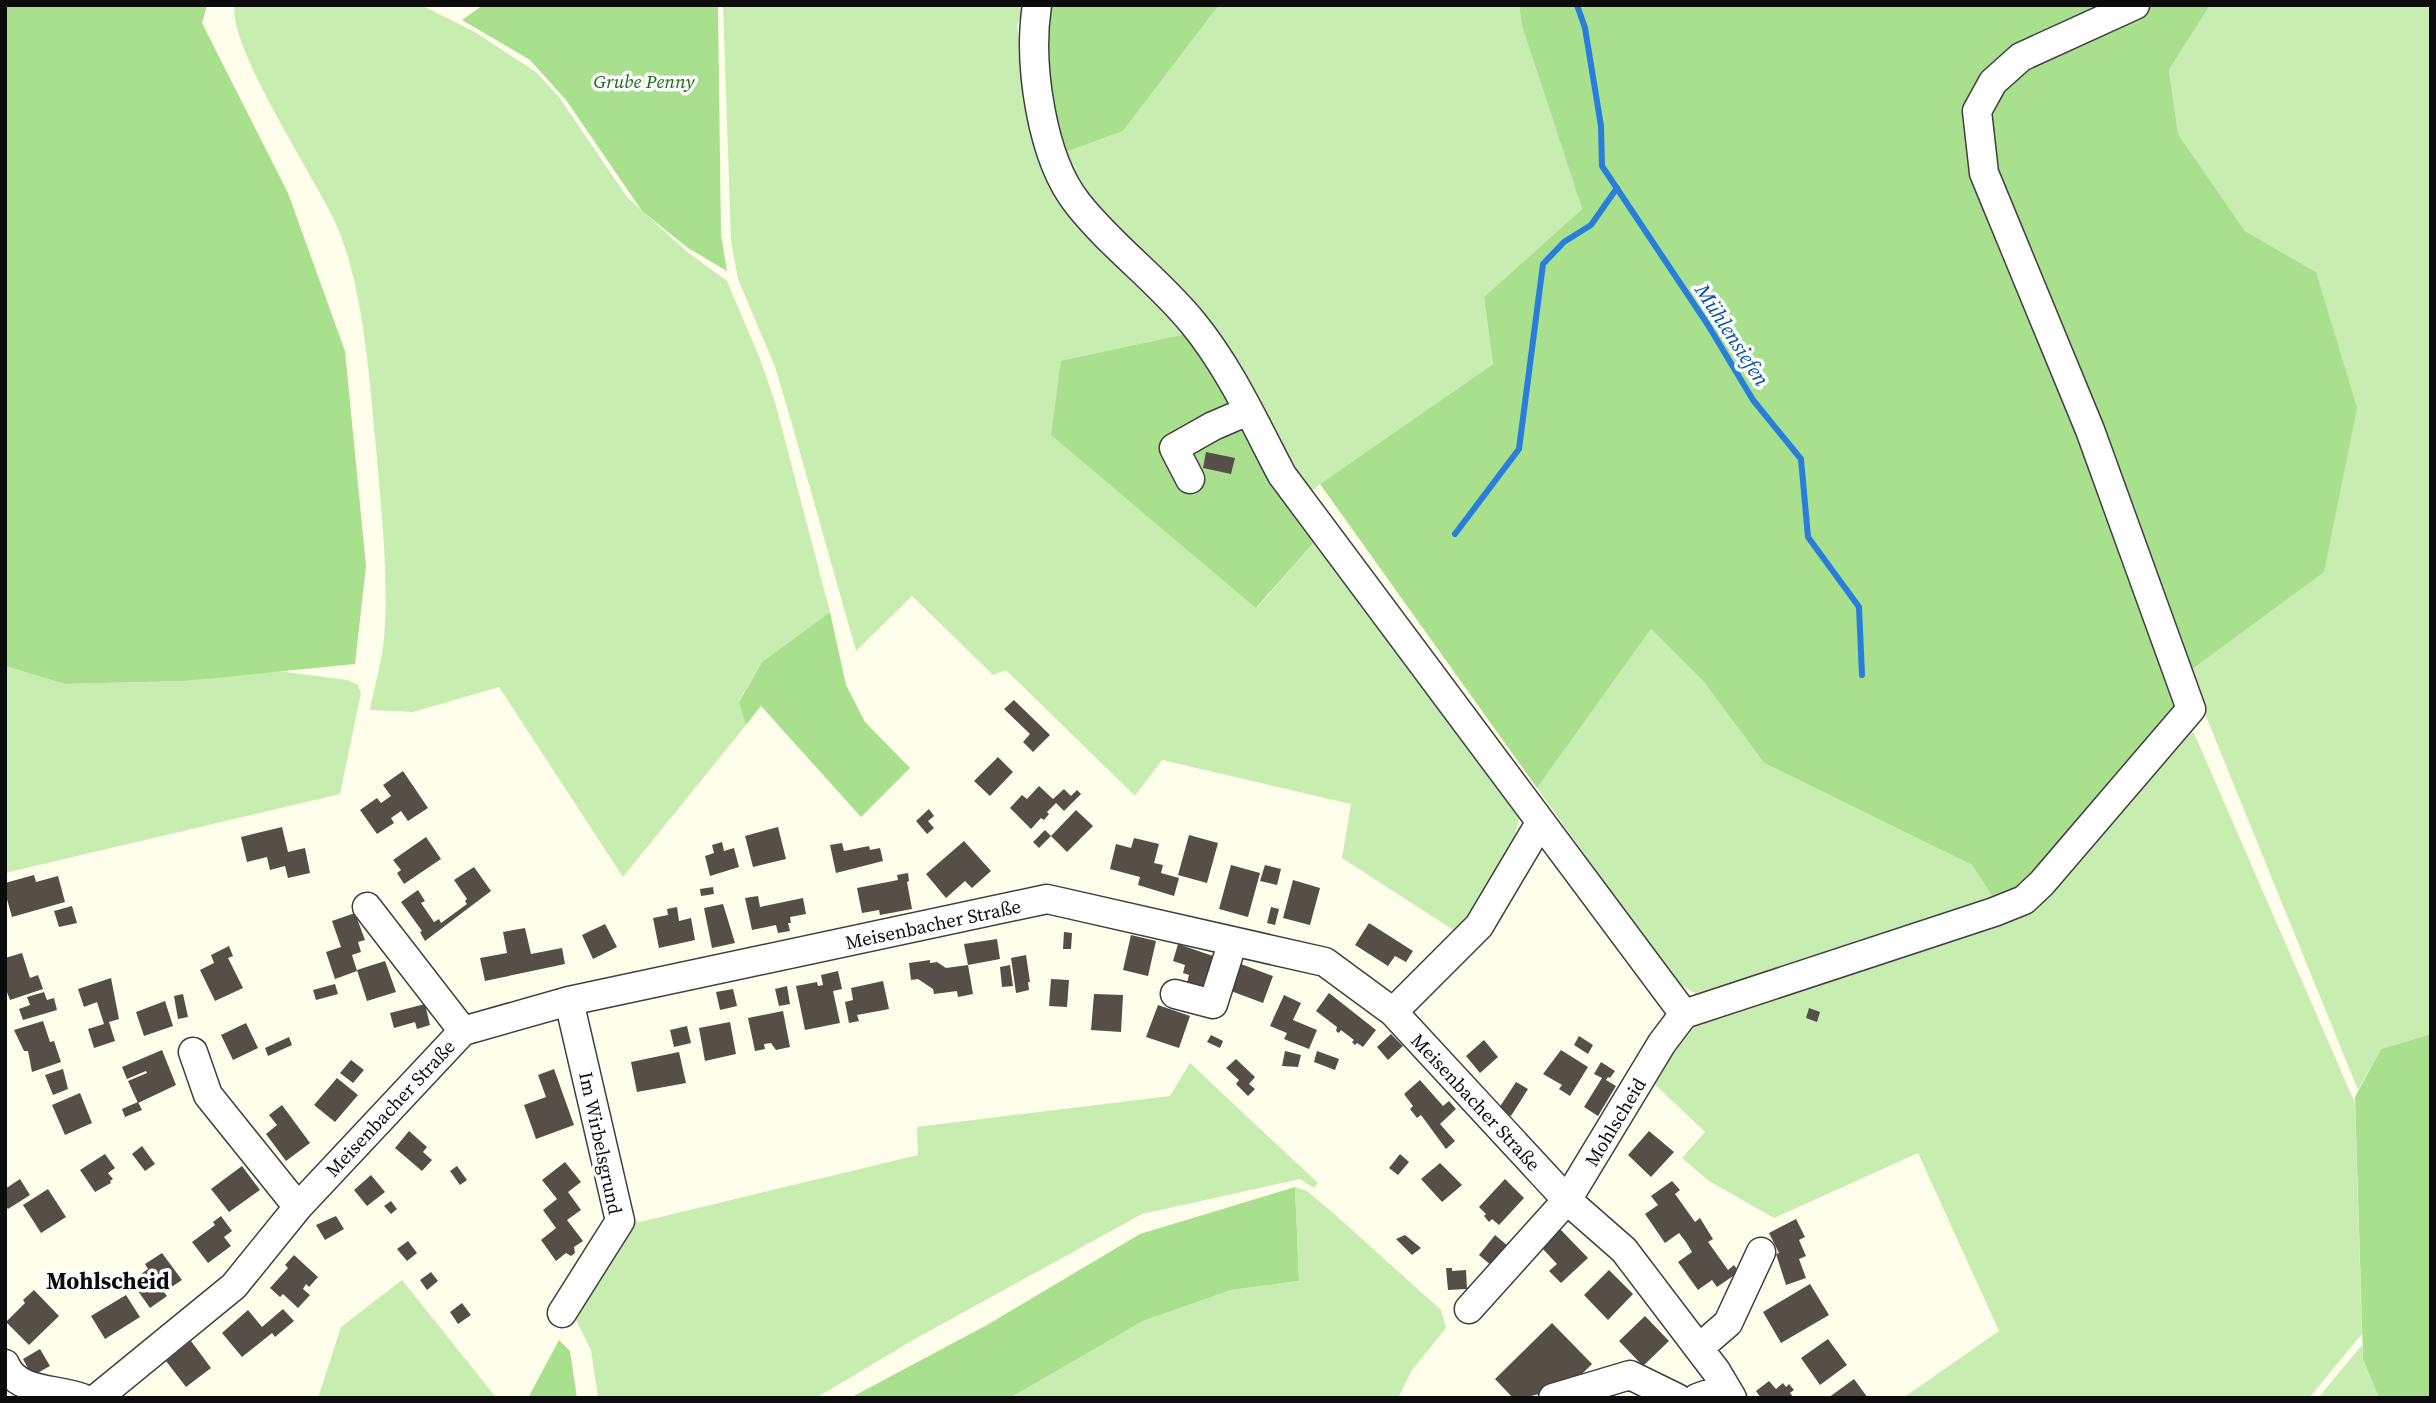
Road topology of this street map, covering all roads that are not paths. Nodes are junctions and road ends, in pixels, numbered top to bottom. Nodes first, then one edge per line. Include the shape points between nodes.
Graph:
1 (1037, 5) edge
2 (2135, 5) edge
3 (1248, 411) junction
4 (1190, 479) dead end
5 (1540, 823) junction
6 (367, 907) dead end
7 (1233, 941) junction
8 (1175, 994) dead end
9 (569, 1001) junction
10 (1393, 1012) junction
11 (1684, 1014) junction
12 (463, 1031) junction
13 (193, 1052) dead end
14 (1567, 1200) junction
15 (298, 1207) junction
16 (1761, 1252) dead end
17 (1469, 1309) dead end
18 (562, 1313) dead end
19 (1699, 1348) junction
20 (5, 1364) edge
21 (1729, 1393) edge
22 (82, 1398) edge
23 (97, 1398) edge
24 (1553, 1398) edge
25 (1677, 1398) edge
26 (1697, 1398) edge

1 - 3 street via 1034,76 1058,171 1077,203 1195,324
2 - 11 street via 2021,57 1993,82 1977,111 1984,173 2090,430 2191,709 2024,900
3 - 4 street via 1174,448
3 - 5 street via 1282,474
5 - 10 street via 1479,926
5 - 11 street
6 - 12 street
7 - 8 street via 1213,1004
7 - 9 street, Meisenbacher Straße via 1047,899
7 - 10 street, Meisenbacher Straße via 1325,962
9 - 12 street, Meisenbacher Straße
9 - 18 street, Im Wirbelsgrund via 620,1221
10 - 14 street, Meisenbacher Straße
11 - 14 street, Mohlscheid
12 - 15 street, Meisenbacher Straße
13 - 15 street via 208,1095
14 - 17 street, Mohlscheid
14 - 19 street, Meisenbacher Straße via 1624,1250
15 - 23 street, Meisenbacher Straße via 234,1286
16 - 19 street via 1728,1323
19 - 21 street, Meisenbacher Straße
20 - 22 street via 21,1384
21 - 26 street
24 - 25 street via 1630,1375

